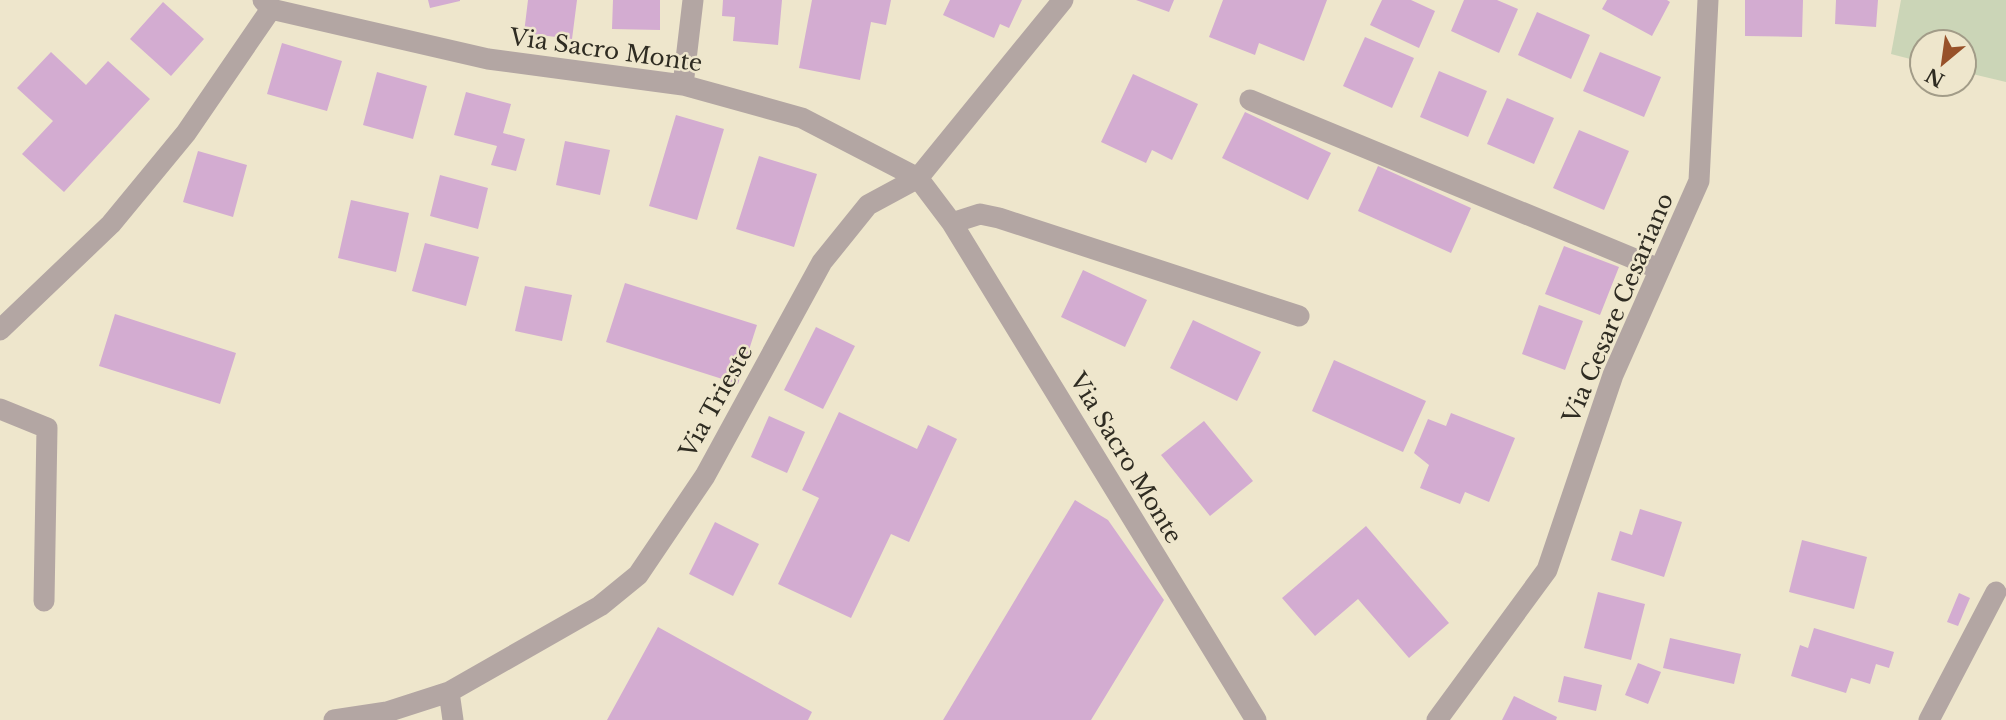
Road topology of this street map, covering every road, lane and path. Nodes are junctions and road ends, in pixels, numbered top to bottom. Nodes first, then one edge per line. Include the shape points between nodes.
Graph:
1 (692, 0) edge
2 (1063, 0) edge
3 (1708, 0) edge
4 (267, 4) edge
5 (682, 85) junction
6 (1250, 100) dead end
7 (918, 178) junction
8 (952, 223) junction
9 (1659, 269) junction
10 (1299, 316) dead end
11 (0, 330) edge
12 (0, 409) edge
13 (1996, 592) dead end
14 (44, 601) dead end
15 (449, 692) junction
16 (334, 720) edge
17 (453, 720) edge
18 (1256, 720) edge
19 (1437, 720) edge
20 (1929, 720) edge

1 - 5 street
2 - 7 street, Via Trieste
3 - 9 street, Via Cesare Cesariano via 1699,181
4 - 5 street, Via Sacro Monte via 488,59
4 - 11 street via 186,133 111,224
5 - 7 street, Via Sacro Monte via 802,118
6 - 9 street
7 - 8 street, Via Sacro Monte
7 - 15 street, Via Trieste via 868,205 822,262 705,476 638,575 600,606
8 - 10 street via 980,214 999,218
8 - 18 street, Via Sacro Monte
9 - 19 street, Via Cesare Cesariano via 1613,375 1547,570
12 - 14 street via 47,428
13 - 20 street
15 - 16 street, Via Trieste via 387,712
15 - 17 street

